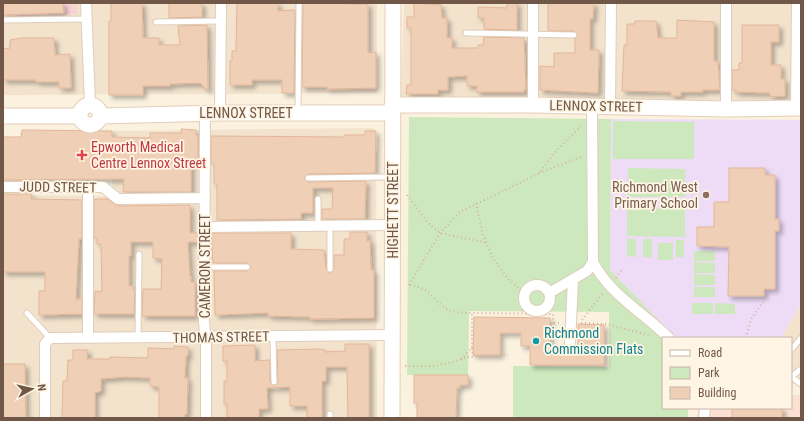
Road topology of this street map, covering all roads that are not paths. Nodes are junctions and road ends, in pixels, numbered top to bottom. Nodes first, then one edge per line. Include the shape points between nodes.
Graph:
1 (86, 3) edge
2 (221, 3) edge
3 (299, 3) edge
4 (393, 3) edge
5 (533, 3) edge
6 (610, 3) edge
7 (726, 3) edge
8 (797, 3) edge
9 (86, 18) junction
10 (3, 20) edge
11 (221, 21) junction
12 (156, 22) dead end
13 (466, 33) dead end
14 (533, 35) junction
15 (574, 35) dead end
16 (90, 104) junction
17 (533, 105) junction
18 (592, 106) junction
19 (610, 107) junction
20 (799, 108) edge
21 (392, 109) junction
22 (726, 109) junction
23 (204, 113) junction
24 (220, 113) junction
25 (298, 113) junction
26 (3, 116) edge
27 (80, 116) junction
28 (100, 116) junction
29 (393, 177) junction
30 (308, 178) dead end
31 (3, 187) edge
32 (88, 187) junction
33 (205, 198) junction
34 (318, 199) dead end
35 (393, 225) junction
36 (318, 226) junction
37 (330, 226) junction
38 (205, 227) junction
39 (139, 254) dead end
40 (593, 262) junction
41 (204, 267) junction
42 (247, 267) dead end
43 (330, 269) dead end
44 (573, 280) junction
45 (549, 293) dead end
46 (27, 313) dead end
47 (393, 335) junction
48 (205, 336) junction
49 (273, 336) junction
50 (667, 337) edge
51 (50, 338) junction
52 (88, 338) junction
53 (138, 338) junction
54 (801, 338) edge
55 (570, 343) dead end
56 (792, 349) edge
57 (801, 369) edge
58 (792, 376) edge
59 (792, 378) edge
60 (274, 382) dead end
61 (801, 384) edge
62 (45, 418) edge
63 (206, 418) edge
64 (392, 418) edge

1 - 9 street
2 - 11 street
3 - 25 lane
4 - 21 street, HIGHETT STREET
5 - 14 street
6 - 19 street
7 - 22 street
8 - 20 street
9 - 10 lane
9 - 16 street
11 - 12 lane
11 - 24 street
13 - 14 lane
14 - 15 lane
14 - 17 street
16 - 27 street via 82,108
16 - 28 street via 96,107
17 - 18 street, LENNOX STREET
17 - 21 street, LENNOX STREET via 440,105
18 - 19 street, LENNOX STREET
18 - 40 street
19 - 22 street, LENNOX STREET
20 - 22 street, LENNOX STREET
21 - 25 street, LENNOX STREET
21 - 29 street, HIGHETT STREET
23 - 24 street, LENNOX STREET
23 - 28 street, LENNOX STREET
23 - 33 street, CAMERON STREET
24 - 25 street, LENNOX STREET
26 - 27 street
27 - 28 street via 83,122 89,125 95,124
29 - 30 lane
29 - 35 street, HIGHETT STREET
31 - 32 street, JUDD STREET
32 - 33 street, JUDD STREET via 103,188 118,199
32 - 52 street
33 - 38 street, CAMERON STREET
34 - 36 lane
35 - 37 street
35 - 47 street, HIGHETT STREET
36 - 37 street
36 - 38 street
37 - 43 lane
38 - 41 street, CAMERON STREET
39 - 53 lane
40 - 44 street via 587,271
40 - 50 street via 610,286
41 - 42 lane
41 - 48 street, CAMERON STREET
44 - 45 street
44 - 55 street via 575,323
46 - 51 lane
47 - 49 street, THOMAS STREET
47 - 64 street, HIGHETT STREET
48 - 49 street, THOMAS STREET
48 - 53 street, THOMAS STREET
48 - 63 street, CAMERON STREET
49 - 60 lane
51 - 52 street, THOMAS STREET
51 - 62 street via 45,344
52 - 53 street, THOMAS STREET
54 - 56 lane
57 - 58 lane
59 - 61 lane

